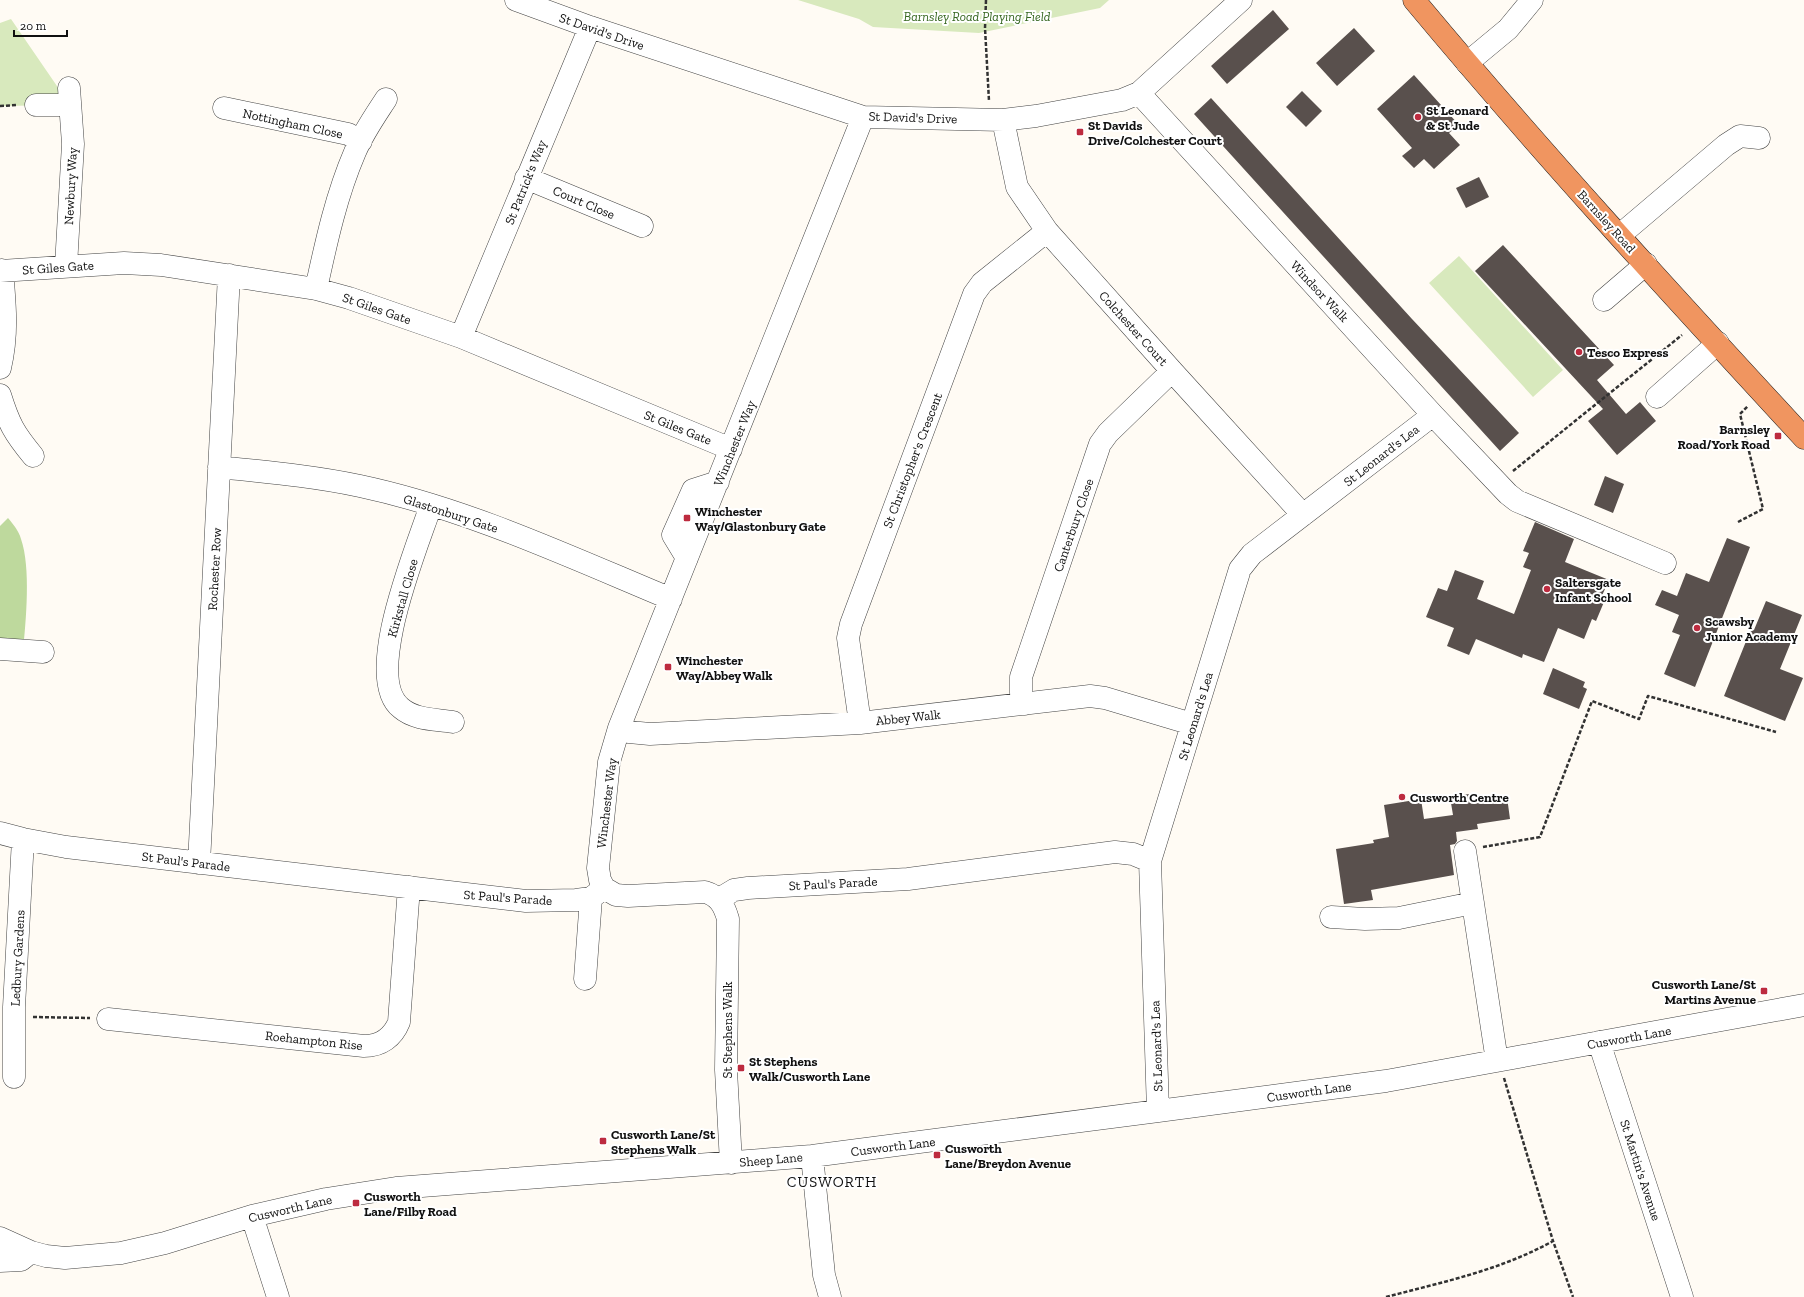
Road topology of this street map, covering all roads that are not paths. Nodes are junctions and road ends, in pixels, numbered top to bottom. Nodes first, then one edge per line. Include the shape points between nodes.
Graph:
1 (516, 0) edge
2 (1242, 0) edge
3 (1414, 0) edge
4 (1532, 0) edge
5 (590, 27) junction
6 (1467, 63) junction
7 (1138, 94) junction
8 (386, 99) dead end
9 (36, 105) dead end
10 (224, 108) dead end
11 (863, 116) junction
12 (996, 119) junction
13 (1759, 138) dead end
14 (361, 141) junction
15 (526, 178) junction
16 (647, 228) dead end
17 (1048, 231) junction
18 (1620, 235) junction
19 (1646, 264) junction
20 (66, 266) junction
21 (1, 271) edge
22 (229, 275) junction
23 (316, 289) junction
24 (1604, 300) dead end
25 (461, 337) junction
26 (1718, 343) junction
27 (0, 368) edge
28 (1172, 371) junction
29 (0, 395) edge
30 (1657, 397) dead end
31 (1433, 415) junction
32 (1804, 438) edge
33 (731, 449) junction
34 (33, 456) dead end
35 (219, 467) junction
36 (431, 505) junction
37 (1303, 515) junction
38 (1664, 564) dead end
39 (671, 599) junction
40 (0, 649) edge
41 (43, 652) dead end
42 (1025, 704) junction
43 (456, 722) dead end
44 (860, 723) junction
45 (1192, 724) junction
46 (619, 728) junction
47 (0, 833) edge
48 (23, 839) junction
49 (1465, 851) road end
50 (1150, 861) junction
51 (199, 863) junction
52 (409, 887) junction
53 (598, 893) junction
54 (719, 900) junction
55 (1473, 903) junction
56 (1331, 917) dead end
57 (585, 979) dead end
58 (1804, 1005) edge
59 (9, 1010) edge
60 (108, 1019) road end
61 (1599, 1042) junction
62 (1497, 1061) junction
63 (14, 1077) dead end
64 (1158, 1111) junction
65 (812, 1156) junction
66 (731, 1163) junction
67 (252, 1216) junction
68 (0, 1238) edge
69 (31, 1252) junction
70 (0, 1261) edge
71 (278, 1297) edge
72 (830, 1297) edge
73 (1682, 1297) edge

1 - 5 street, St David's Drive
2 - 7 street, St David's Drive
3 - 6 highway, Barnsley Road
4 - 6 street via 1508,29
5 - 11 street, St David's Drive
5 - 15 street, St Patrick's Way
6 - 18 highway, Barnsley Road
7 - 12 street, St David's Drive via 1122,100 1036,116
7 - 31 street, Windsor Walk
8 - 14 street, Nottingham Close
9 - 20 street, Newbury Way via 69,97 73,144
10 - 14 street, Nottingham Close via 348,134
11 - 12 street, St David's Drive
11 - 33 street, Winchester Way
12 - 17 street, Colchester Court via 1017,187
13 - 18 street via 1740,136 1726,145
14 - 23 street, Nottingham Close via 334,210
15 - 16 street, Court Close
15 - 25 street, St Patrick's Way
17 - 28 street, Colchester Court
17 - 44 street, St Christopher's Crescent via 982,283 974,294 851,624 848,638
18 - 19 highway, Barnsley Road
19 - 24 street
19 - 26 highway, Barnsley Road
20 - 21 street, St Giles Gate
20 - 22 street, St Giles Gate via 124,263 161,265
21 - 27 street via 6,324
22 - 23 street, St Giles Gate
22 - 35 street, Rochester Row
23 - 25 street, St Giles Gate
25 - 33 street, St Giles Gate
26 - 30 street
26 - 32 highway, Barnsley Road
28 - 37 street, Colchester Court
28 - 42 street, Canterbury Close via 1108,433 1100,444 1021,677
29 - 34 street via 7,419 16,436
31 - 37 street, St Leonard's Lea
31 - 38 street, Windsor Walk via 1517,501
33 - 39 street, Winchester Way
35 - 36 street, Glastonbury Gate via 307,476 361,486
35 - 51 street, Rochester Row
36 - 39 street, Glastonbury Gate via 512,533
36 - 43 street, Kirkstall Close via 398,604 386,670 389,687 399,707 417,717
37 - 45 street, St Leonard's Lea via 1252,554 1240,569
39 - 46 street, Winchester Way
40 - 41 street
42 - 44 street, Abbey Walk
42 - 45 street, Abbey Walk via 1090,696 1105,698
44 - 46 street, Abbey Walk via 650,734 629,732
45 - 50 street, St Leonard's Lea
46 - 53 street, Winchester Way via 609,762 598,868
47 - 48 street, St Paul's Parade
48 - 51 street, St Paul's Parade via 66,847
48 - 59 street, Ledbury Gardens
49 - 55 street
50 - 54 street, St Paul's Parade via 1133,854 1115,852 908,879 748,888 734,890
50 - 64 street, St Leonard's Lea
51 - 52 street, St Paul's Parade
52 - 53 street, St Paul's Parade via 526,901 576,900
52 - 60 street, Roehampton Rise via 399,1022 391,1036 382,1042 364,1046
53 - 54 street, St Paul's Parade via 628,896 705,892
53 - 57 street, Winchester Way
54 - 66 street, St Stephens Walk via 728,919 726,1070
55 - 56 street via 1399,918
55 - 62 street
58 - 61 street, Cusworth Lane
59 - 63 street, Ledbury Gardens
61 - 62 street, Cusworth Lane
61 - 73 street, St Martin's Avenue
62 - 64 street, Cusworth Lane via 1386,1081
64 - 65 street, Cusworth Lane
65 - 66 street, Sheep Lane
65 - 72 street via 824,1275
66 - 67 street, Cusworth Lane via 396,1188 326,1199
67 - 69 street, Cusworth Lane via 165,1243 121,1253 64,1258
67 - 71 street
68 - 69 street, Cusworth Lane
69 - 70 street via 21,1260

